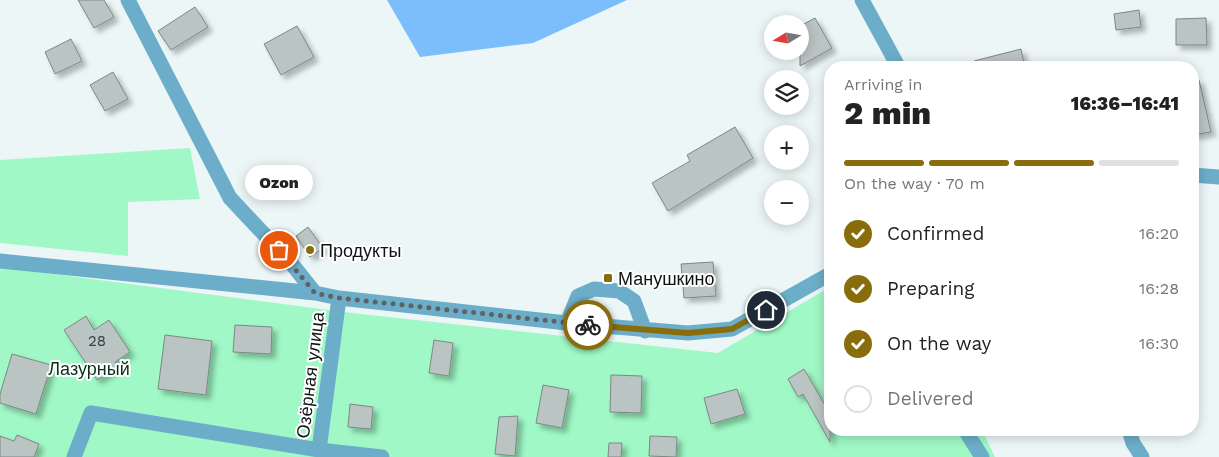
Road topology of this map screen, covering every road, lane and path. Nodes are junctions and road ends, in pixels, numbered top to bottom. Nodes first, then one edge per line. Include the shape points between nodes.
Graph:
1 (128, 0) edge
2 (862, 0) edge
3 (895, 61) edge
4 (1199, 176) edge
5 (1219, 178) edge
6 (0, 261) edge
7 (824, 277) edge
8 (315, 293) junction
9 (339, 298) junction
10 (567, 323) junction
11 (646, 330) junction
12 (969, 436) edge
13 (1131, 436) edge
14 (321, 453) edge
15 (74, 457) edge
16 (382, 457) edge
17 (982, 457) edge
18 (1142, 457) edge

1 - 8 street via 230,198 291,262
2 - 3 street
4 - 5 street
6 - 8 street
7 - 11 street via 732,329 688,333
8 - 9 street
9 - 10 street
9 - 14 street, Озёрная улица
10 - 11 street
10 - 11 street via 578,296 594,288 619,291 634,301
12 - 17 street
13 - 18 street
14 - 15 street via 91,413
14 - 16 street

